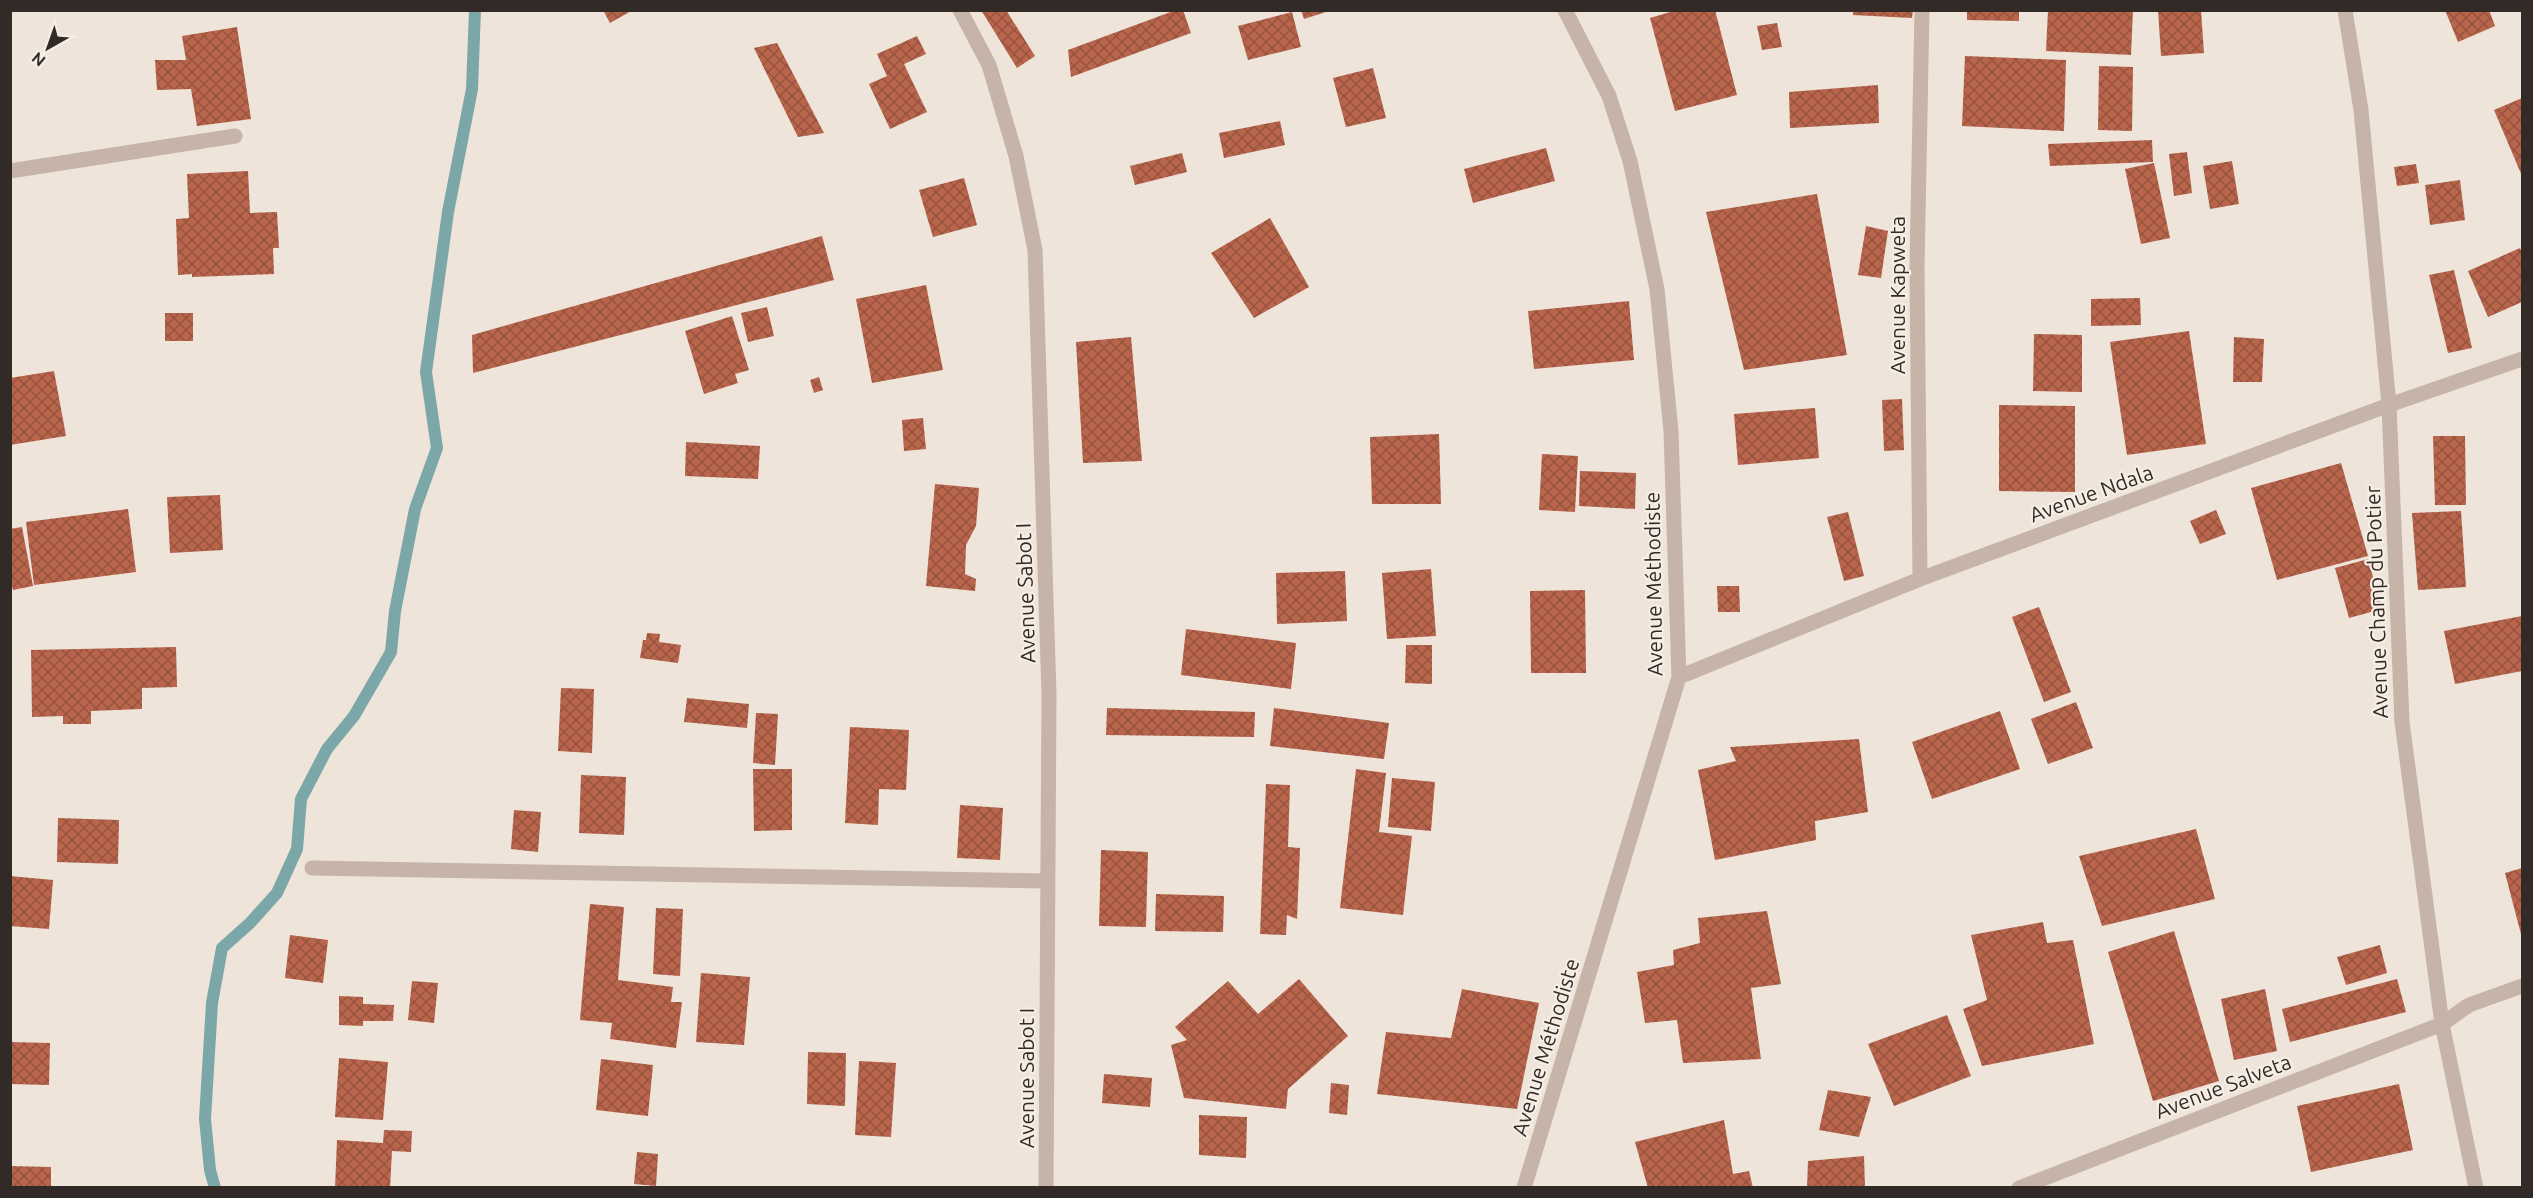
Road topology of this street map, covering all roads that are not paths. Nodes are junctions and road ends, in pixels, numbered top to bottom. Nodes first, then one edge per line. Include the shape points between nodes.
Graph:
1 (960, 10) edge
2 (1565, 10) edge
3 (1922, 10) edge
4 (2345, 10) edge
5 (235, 136) dead end
6 (10, 171) edge
7 (2523, 359) edge
8 (2389, 405) junction
9 (1920, 579) junction
10 (1679, 677) junction
11 (312, 868) dead end
12 (1048, 881) junction
13 (2523, 986) edge
14 (2442, 1024) junction
15 (1046, 1188) edge
16 (1524, 1188) edge
17 (2019, 1188) edge
18 (2476, 1188) edge

1 - 12 street, Avenue Sabot I via 989,65 1016,156 1035,250 1049,694
2 - 10 street, Avenue Méthodiste via 1609,96 1630,161 1657,289 1671,431
3 - 9 street, Avenue Kapweta via 1917,267
4 - 8 street, Avenue Champ du Potier via 2361,110
5 - 6 street
7 - 8 street, Avenue Ndala
8 - 9 street, Avenue Ndala
8 - 14 street, Avenue Champ du Potier via 2402,722
9 - 10 street, Avenue Ndala
10 - 16 street, Avenue Méthodiste
11 - 12 street
12 - 15 street, Avenue Sabot I
13 - 14 street, Avenue Salveta via 2469,1005
14 - 17 street, Avenue Salveta
14 - 18 street, Avenue Champ du Potier

